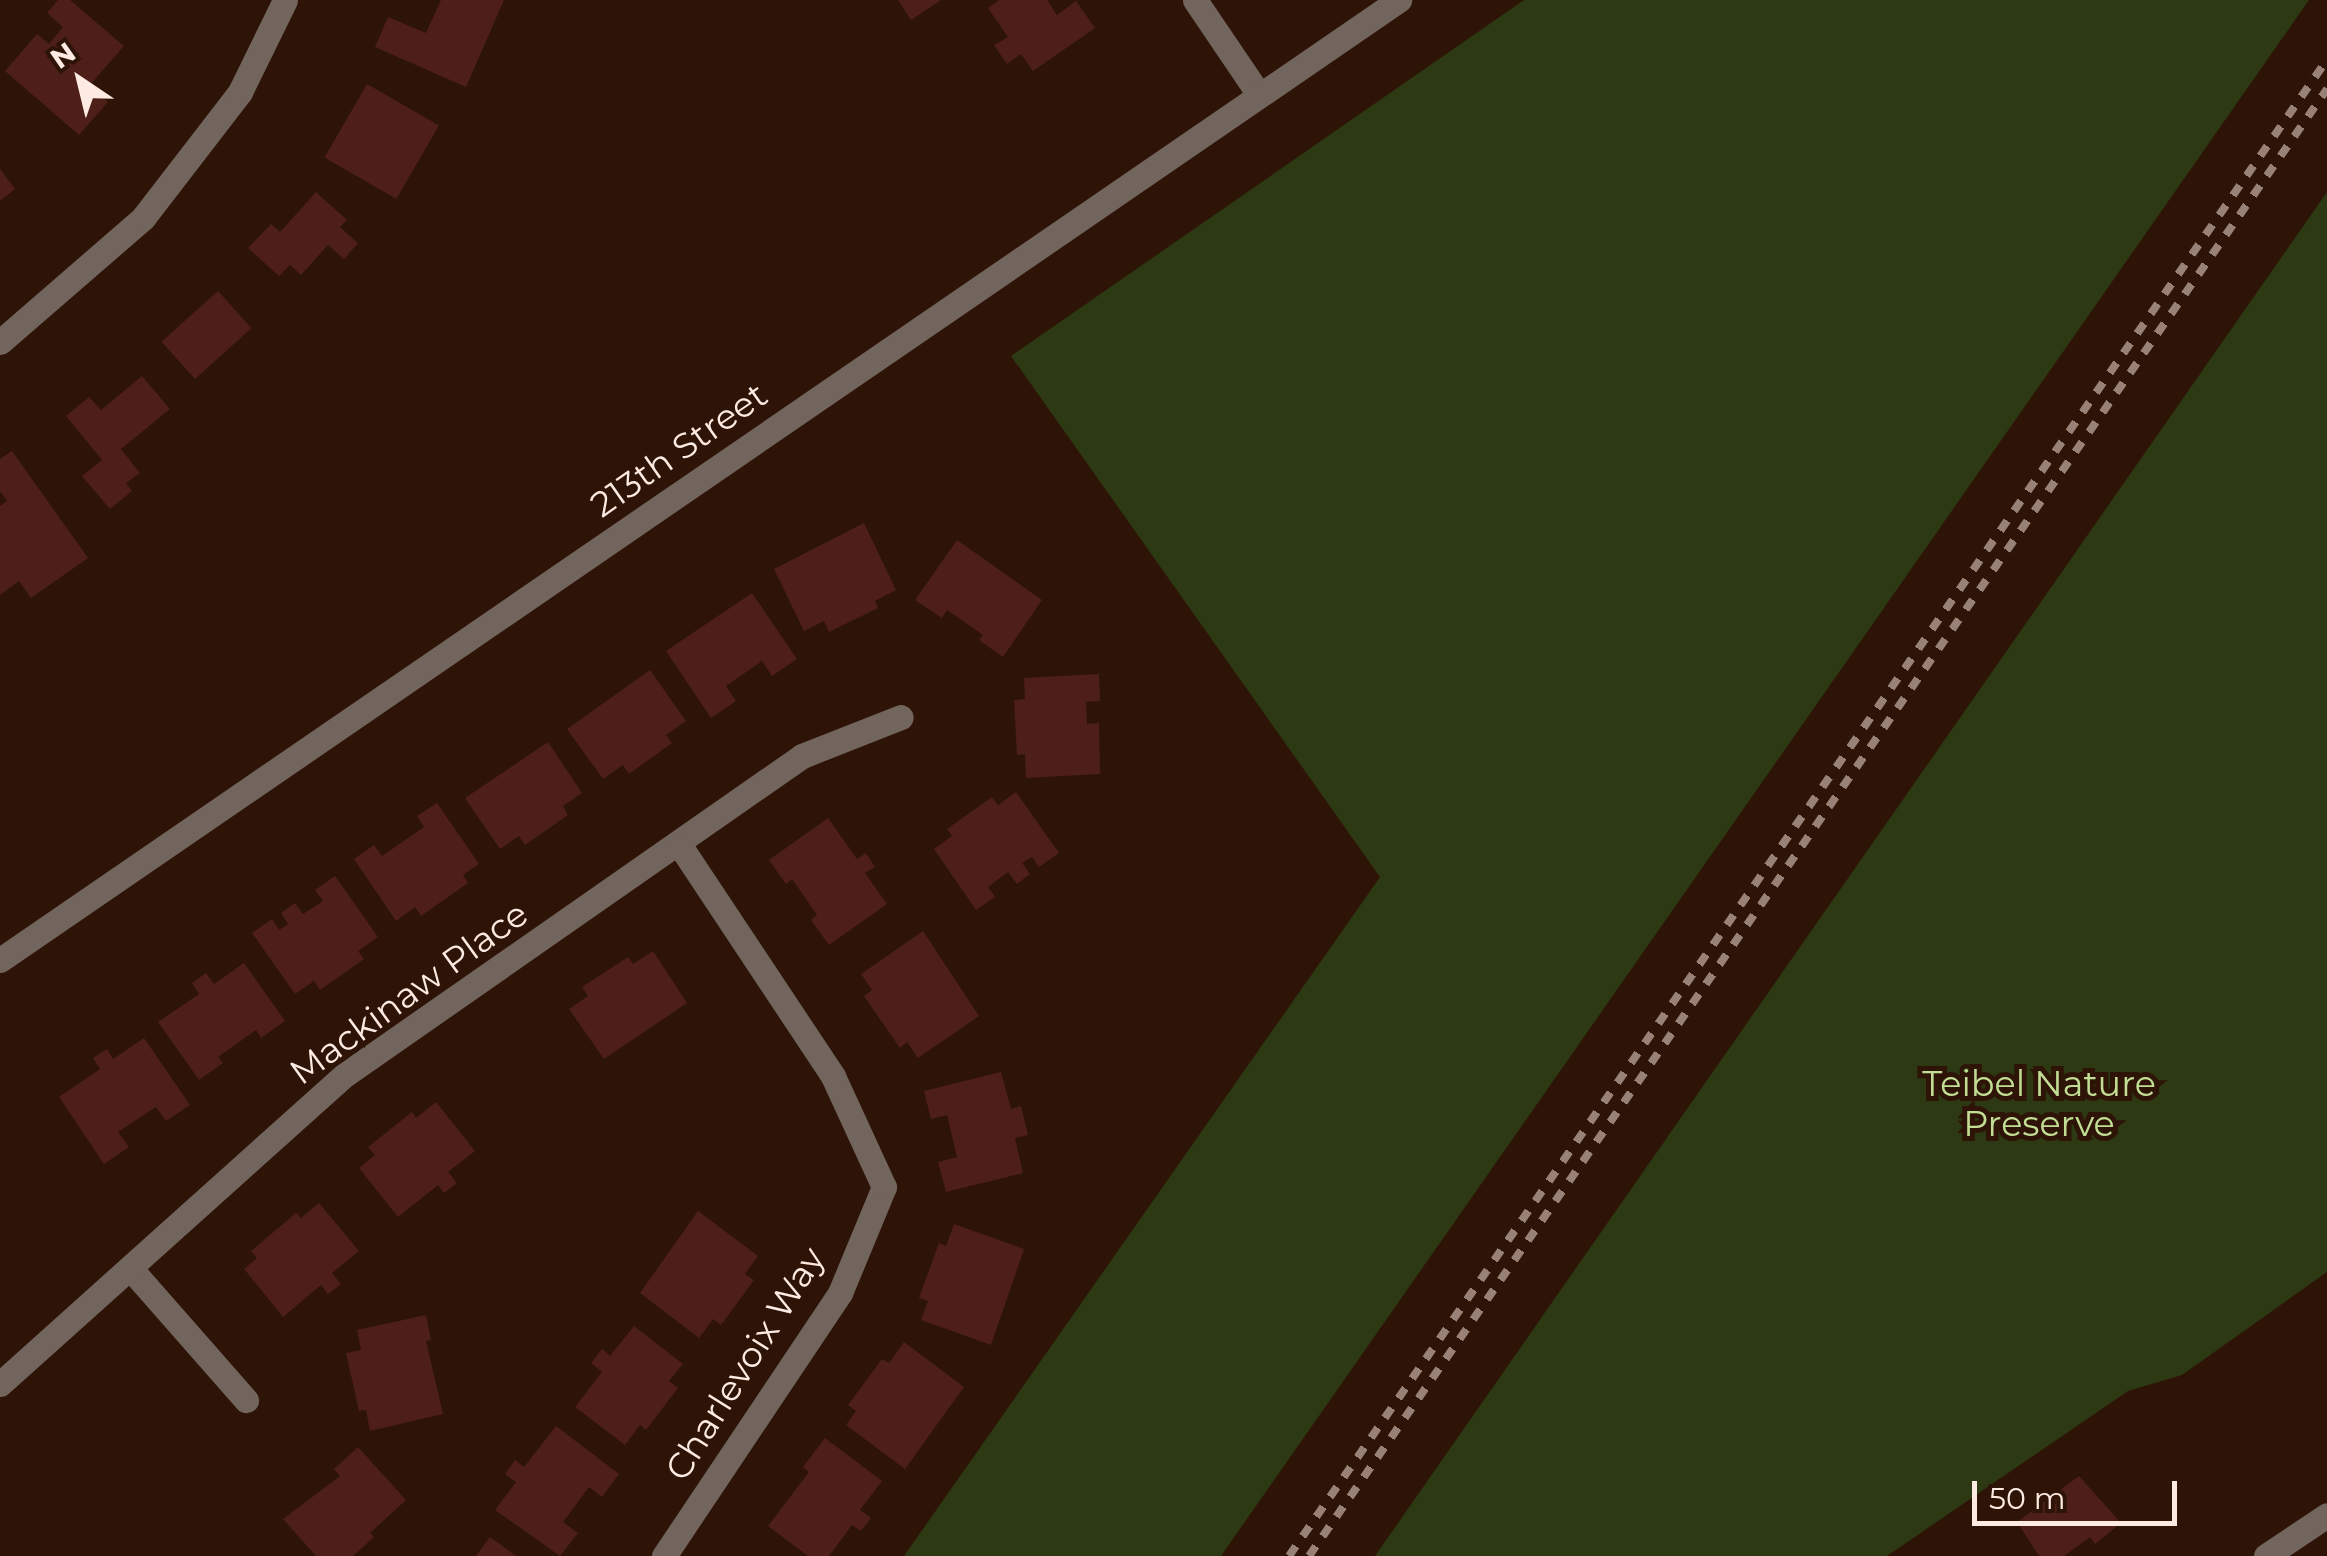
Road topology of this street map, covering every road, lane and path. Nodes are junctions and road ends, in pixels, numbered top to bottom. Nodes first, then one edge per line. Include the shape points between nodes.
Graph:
1 (284, 0) edge
2 (1195, 0) edge
3 (1400, 0) edge
4 (1258, 93) junction
5 (0, 342) edge
6 (901, 717) dead end
7 (679, 844) junction
8 (0, 960) edge
9 (130, 1268) junction
10 (0, 1384) edge
11 (246, 1400) dead end
12 (2327, 1515) edge
13 (664, 1556) edge
14 (2266, 1556) edge

1 - 5 street via 240,92 143,218
2 - 4 street
3 - 4 street, 213th Street
4 - 8 street, 213th Street
6 - 7 street, Mackinaw Place via 802,756
7 - 9 street, Mackinaw Place via 346,1074
7 - 13 street, Charlevoix Way via 833,1076 884,1187 840,1292
9 - 10 street, Mackinaw Place
9 - 11 street
12 - 14 street

